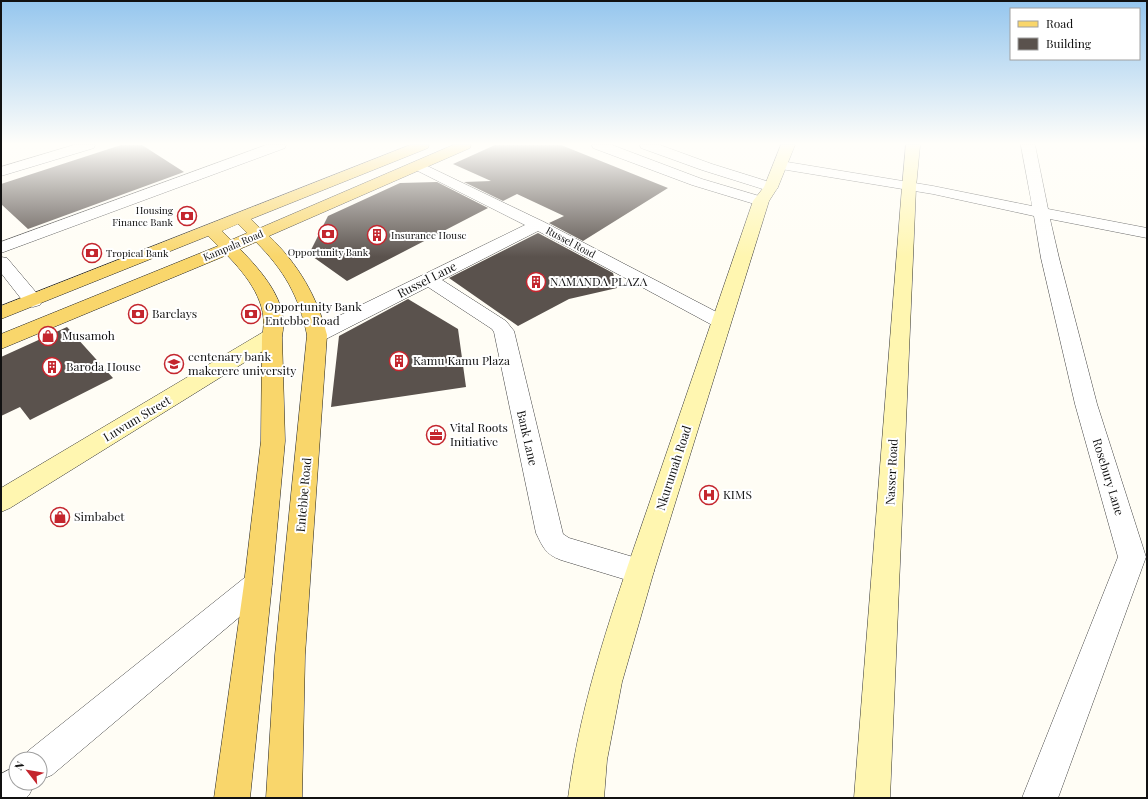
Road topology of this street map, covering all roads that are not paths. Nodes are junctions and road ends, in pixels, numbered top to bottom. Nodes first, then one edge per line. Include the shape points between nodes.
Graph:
1 (179, 182) edge
2 (342, 182) edge
3 (373, 182) edge
4 (452, 182) edge
5 (698, 182) edge
6 (740, 182) edge
7 (771, 182) edge
8 (891, 182) edge
9 (909, 182) edge
10 (1035, 182) edge
11 (909, 187) junction
12 (766, 194) junction
13 (1041, 213) junction
14 (538, 225) junction
15 (249, 226) junction
16 (211, 230) junction
17 (1147, 233) edge
18 (230, 247) junction
19 (1, 248) edge
20 (1, 262) edge
21 (429, 279) junction
22 (33, 301) junction
23 (1, 313) edge
24 (721, 322) junction
25 (317, 335) junction
26 (272, 336) junction
27 (1, 342) edge
28 (1, 501) edge
29 (640, 571) junction
30 (258, 584) junction
31 (48, 756) edge
32 (232, 798) edge
33 (284, 798) edge
34 (586, 798) edge
35 (872, 798) edge
36 (1040, 798) edge

1 - 19 street
2 - 15 main road, Kampala Road
3 - 15 main road, Kampala Road
4 - 14 street, Russel Road
5 - 12 street
6 - 12 street
7 - 12 street, Nkurumah Road
8 - 11 street
9 - 11 street, Nasser Road
10 - 13 street, Rosebury Lane
11 - 13 street
11 - 35 street, Nasser Road
12 - 24 street, Nkurumah Road
13 - 17 street
13 - 36 street, Rosebury Lane via 1086,404 1132,557
14 - 21 street, Russel Lane
14 - 24 street, Russel Road
15 - 16 main road, Kampala Road
15 - 18 main road, Kampala Road
15 - 25 main road, Entebbe Road via 300,283 314,316
16 - 18 main road
16 - 22 main road, Kampala Road
18 - 26 main road via 246,265 270,304 274,323
18 - 27 main road, Kampala Road
20 - 22 street
21 - 25 street, Russel Lane
21 - 29 street, Bank Lane via 499,325 504,331 549,533 554,542 561,548
22 - 23 main road, Kampala Road
24 - 29 street, Nkurumah Road
25 - 33 main road, Entebbe Road via 290,655
26 - 28 street, Luwum Street
26 - 30 main road via 272,441
29 - 34 street, Nkurumah Road via 606,682 590,760
30 - 31 street
30 - 32 main road

